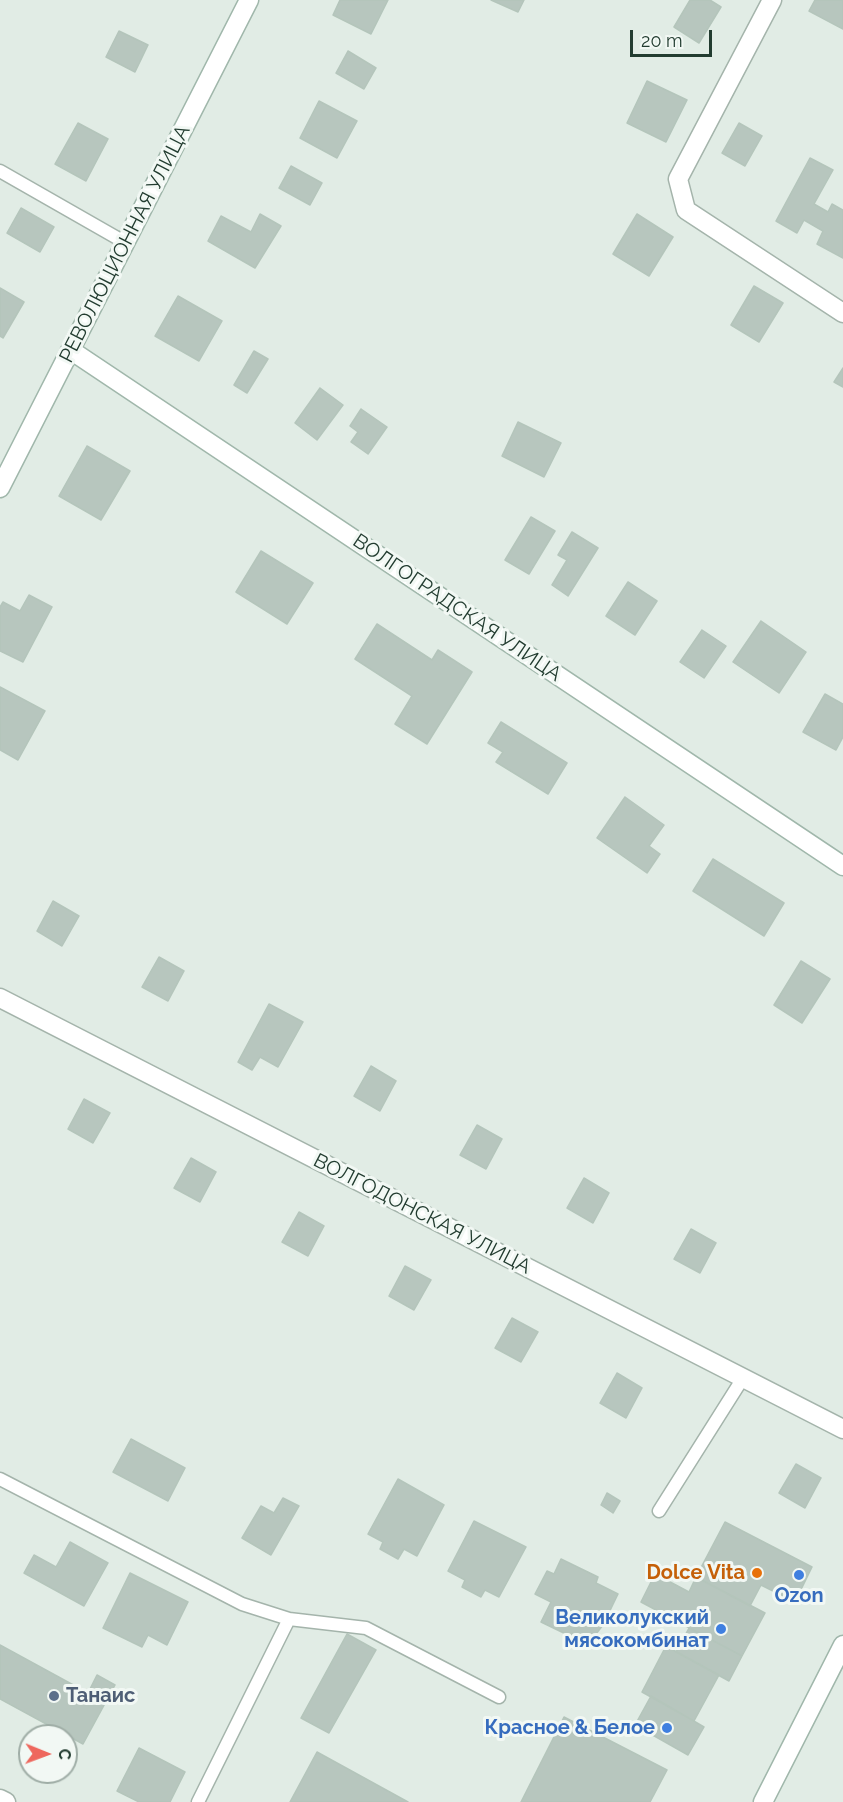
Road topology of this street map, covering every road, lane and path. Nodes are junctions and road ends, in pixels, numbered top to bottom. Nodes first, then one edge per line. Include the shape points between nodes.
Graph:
1 (249, 0) edge
2 (772, 0) edge
3 (0, 171) edge
4 (126, 243) junction
5 (843, 313) edge
6 (72, 351) junction
7 (0, 488) edge
8 (843, 866) edge
9 (0, 998) edge
10 (743, 1378) junction
11 (843, 1430) edge
12 (0, 1479) edge
13 (659, 1511) dead end
14 (289, 1619) junction
15 (843, 1645) edge
16 (499, 1697) dead end
17 (0, 1799) edge
18 (6, 1802) edge
19 (198, 1802) edge
20 (763, 1802) edge

1 - 4 street, РЕВОЛЮЦИОННАЯ УЛИЦА
2 - 5 street via 678,179 686,210
3 - 4 lane
4 - 6 street, РЕВОЛЮЦИОННАЯ УЛИЦА
6 - 7 street, РЕВОЛЮЦИОННАЯ УЛИЦА
6 - 8 street, ВОЛГОГРАДСКАЯ УЛИЦА
9 - 10 street, ВОЛГОДОНСКАЯ УЛИЦА
10 - 11 street, ВОЛГОДОНСКАЯ УЛИЦА
10 - 13 lane
12 - 14 lane via 242,1604
14 - 16 lane via 366,1628
14 - 19 lane
15 - 20 street
17 - 18 street

